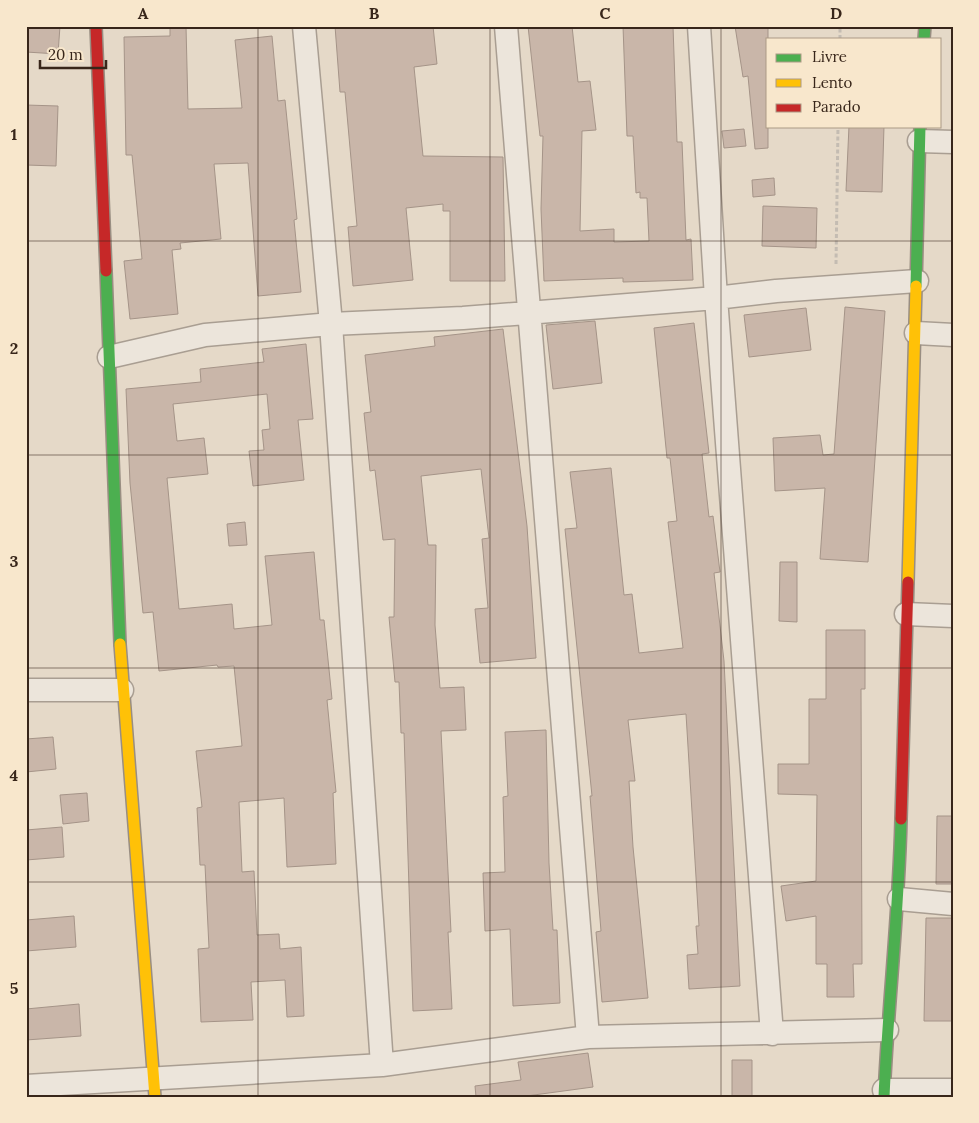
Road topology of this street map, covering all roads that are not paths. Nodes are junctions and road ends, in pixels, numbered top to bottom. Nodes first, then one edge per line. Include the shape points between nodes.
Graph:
1 (96, 26) edge
2 (304, 26) edge
3 (506, 26) edge
4 (700, 26) edge
5 (919, 134) edge
6 (953, 142) edge
7 (917, 281) junction
8 (716, 298) junction
9 (529, 313) junction
10 (331, 324) junction
11 (916, 333) junction
12 (953, 335) edge
13 (109, 357) junction
14 (906, 614) junction
15 (953, 616) edge
16 (26, 690) edge
17 (122, 690) junction
18 (899, 900) junction
19 (953, 904) edge
20 (887, 1030) junction
21 (772, 1034) junction
22 (588, 1037) junction
23 (382, 1065) junction
24 (26, 1086) edge
25 (153, 1088) edge
26 (953, 1090) edge
27 (884, 1093) edge

1 - 13 street
2 - 10 street
3 - 9 street
4 - 8 street
5 - 6 street
5 - 7 street
7 - 8 street
7 - 11 street
8 - 9 street
8 - 21 street
9 - 10 street
9 - 22 street
10 - 13 street via 205,335
10 - 23 street
11 - 12 street
11 - 14 street
13 - 17 street
14 - 15 street
14 - 18 street
16 - 17 street
17 - 25 street
18 - 19 street
18 - 20 street
20 - 21 street
20 - 27 street
21 - 22 street
22 - 23 street
23 - 25 street
24 - 25 street
26 - 27 street

